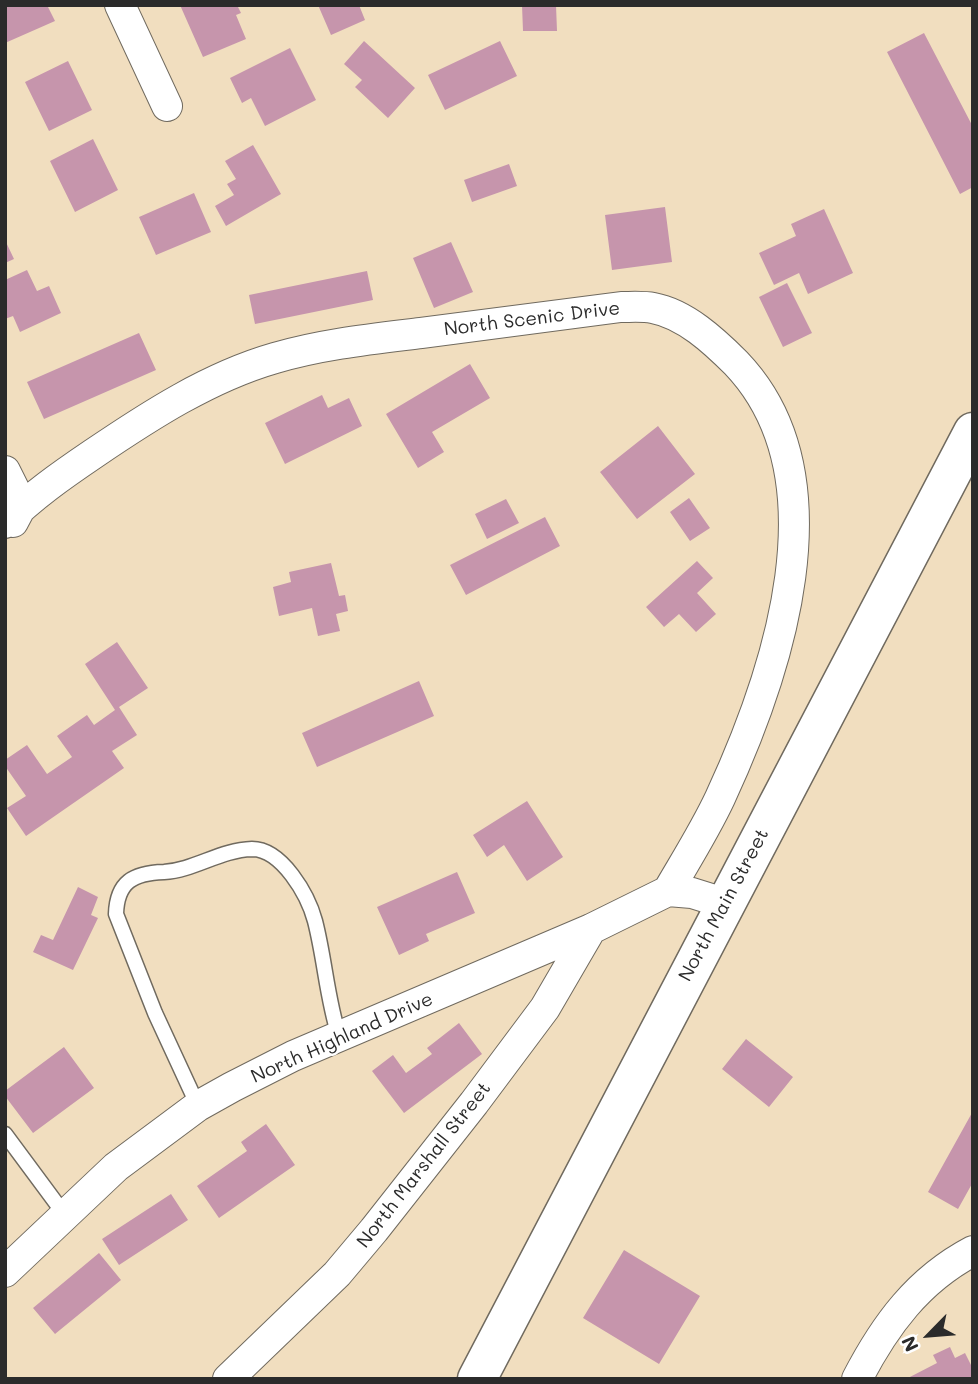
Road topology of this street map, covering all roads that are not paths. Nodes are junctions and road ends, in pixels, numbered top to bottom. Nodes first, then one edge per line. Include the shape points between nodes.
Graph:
1 (120, 5) edge
2 (167, 106) dead end
3 (973, 432) edge
4 (5, 471) edge
5 (14, 514) edge
6 (5, 538) edge
7 (668, 891) junction
8 (724, 904) junction
9 (592, 929) junction
10 (340, 1037) junction
11 (198, 1106) junction
12 (5, 1133) edge
13 (65, 1214) junction
14 (973, 1251) edge
15 (5, 1272) edge
16 (228, 1379) edge
17 (477, 1379) edge
18 (857, 1379) edge

1 - 2 street
3 - 8 main road, North Main Street
4 - 5 street
5 - 6 street
5 - 7 street, North Scenic Drive via 127,431 236,370 275,358 324,345 621,307 653,308 676,317 723,350 763,401 786,453 793,517 790,584 754,713 719,798
7 - 8 street
7 - 9 street, North Highland Drive
8 - 17 main road, North Main Street
9 - 10 street, North Highland Drive
9 - 16 street, North Marshall Street via 545,1008 374,1230 337,1273
10 - 11 street, North Highland Drive
10 - 11 lane via 314,919 297,882 277,858 254,849 223,854 181,871 138,876 125,883 117,897 116,914
11 - 13 street, North Highland Drive via 116,1167
12 - 13 lane
13 - 15 street, North Highland Drive
14 - 18 street via 941,1270 904,1305

